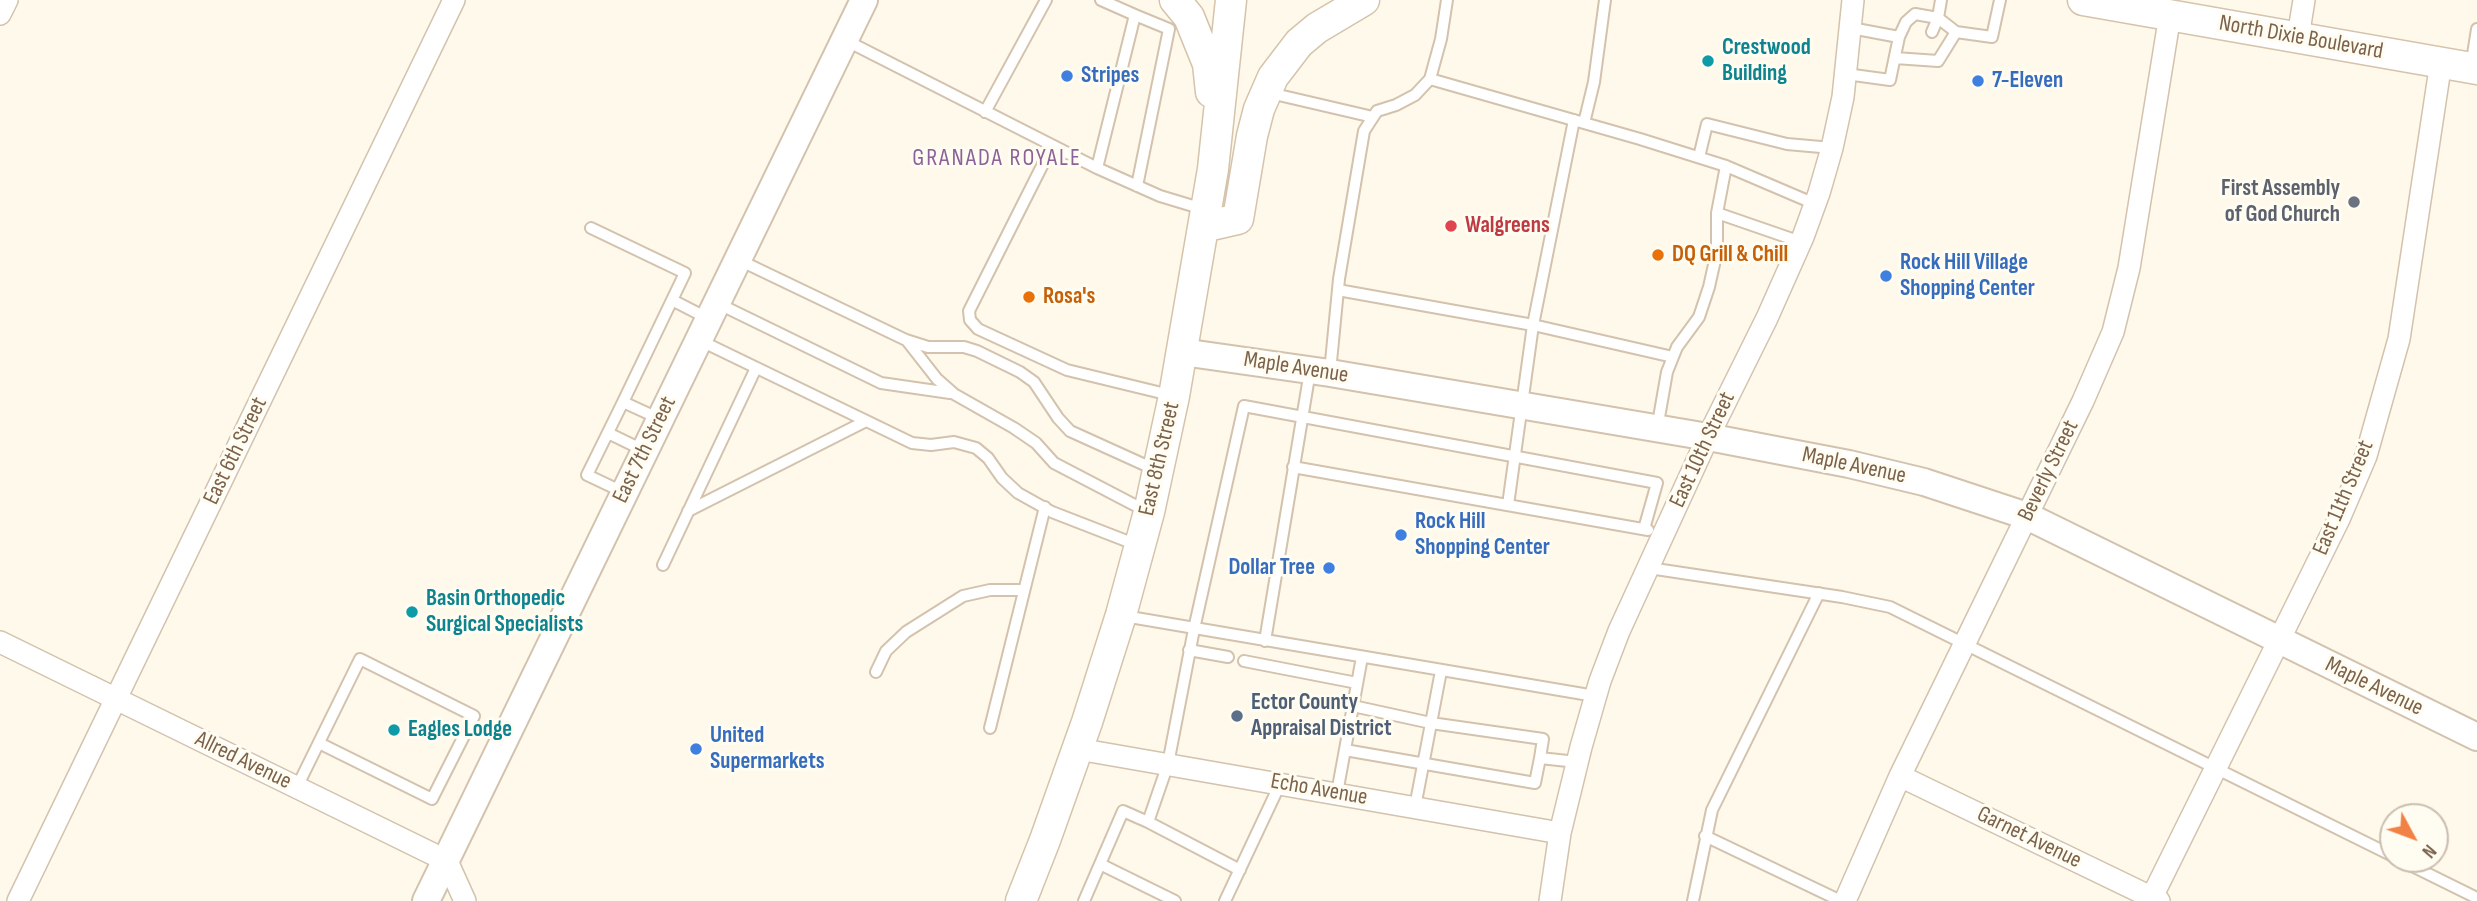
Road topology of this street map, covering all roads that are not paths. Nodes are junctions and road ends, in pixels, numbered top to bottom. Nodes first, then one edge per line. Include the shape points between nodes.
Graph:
1 (7, 0) edge
2 (454, 0) edge
3 (864, 0) edge
4 (1046, 0) edge
5 (1101, 0) edge
6 (1175, 0) edge
7 (1231, 0) edge
8 (1364, 0) edge
9 (1447, 0) edge
10 (1605, 0) edge
11 (1853, 0) edge
12 (1941, 0) edge
13 (2000, 0) edge
14 (2083, 0) edge
15 (2304, 0) edge
16 (0, 14) edge
17 (1135, 15) junction
18 (2170, 15) junction
19 (1938, 18) junction
20 (1851, 28) junction
21 (2477, 29) edge
22 (1932, 32) dead end
23 (1956, 32) junction
24 (1899, 37) junction
25 (2298, 37) junction
26 (845, 40) junction
27 (1895, 58) junction
28 (2441, 62) junction
29 (2474, 68) edge
30 (1846, 74) junction
31 (1430, 79) junction
32 (1266, 92) junction
33 (985, 112) junction
34 (1373, 117) junction
35 (1579, 122) junction
36 (1216, 129) junction
37 (1052, 146) junction
38 (1832, 148) junction
39 (1699, 158) junction
40 (1726, 166) junction
41 (1097, 168) junction
42 (1137, 186) junction
43 (1815, 204) junction
44 (1717, 213) junction
45 (1205, 218) junction
46 (591, 228) dead end
47 (1801, 242) junction
48 (738, 260) junction
49 (1338, 290) junction
50 (672, 300) junction
51 (708, 321) junction
52 (1533, 324) junction
53 (906, 340) junction
54 (1182, 352) junction
55 (1673, 357) junction
56 (756, 368) junction
57 (1320, 371) junction
58 (954, 394) junction
59 (1174, 396) junction
60 (623, 402) junction
61 (1520, 405) junction
62 (1303, 416) junction
63 (660, 419) junction
64 (866, 421) junction
65 (1657, 429) junction
66 (608, 433) junction
67 (1708, 438) junction
68 (645, 451) junction
69 (1514, 455) junction
70 (1293, 467) junction
71 (1158, 471) junction
72 (625, 493) junction
73 (1508, 505) junction
74 (1045, 508) junction
75 (688, 511) junction
76 (1149, 512) junction
77 (2027, 516) junction
78 (1654, 531) junction
79 (1140, 546) junction
80 (663, 565) dead end
81 (1649, 568) junction
82 (1024, 590) junction
83 (1818, 593) junction
84 (1121, 615) junction
85 (1194, 629) junction
86 (2278, 640) junction
87 (1265, 641) junction
88 (0, 642) edge
89 (1964, 644) junction
90 (1189, 650) junction
91 (1228, 657) dead end
92 (1362, 657) junction
93 (1244, 661) dead end
94 (1441, 671) junction
95 (876, 672) dead end
96 (1357, 683) junction
97 (1595, 696) junction
98 (116, 699) junction
99 (1353, 706) junction
100 (1431, 723) junction
101 (990, 728) dead end
102 (2477, 737) edge
103 (319, 743) junction
104 (1077, 749) junction
105 (1345, 750) junction
106 (1540, 758) junction
107 (1577, 762) junction
108 (1168, 764) junction
109 (1423, 764) junction
110 (2215, 769) junction
111 (1900, 776) junction
112 (1280, 783) junction
113 (297, 787) junction
114 (1337, 793) junction
115 (1415, 807) junction
116 (1148, 822) junction
117 (1560, 833) junction
118 (1705, 836) junction
119 (2379, 849) edge
120 (447, 861) junction
121 (1100, 864) junction
122 (1240, 870) junction
123 (2426, 873) edge
124 (2477, 898) edge
125 (2153, 900) edge
126 (18, 901) edge
127 (426, 901) edge
128 (465, 901) edge
129 (1021, 901) edge
130 (1084, 901) edge
131 (1174, 901) edge
132 (1225, 901) edge
133 (1550, 901) edge
134 (1693, 901) edge
135 (1843, 901) edge

1 - 16 street
2 - 98 street, East 6th Street
3 - 26 street, East 7th Street
4 - 33 lane
5 - 17 lane
6 - 36 main road via 1189,17 1208,64
7 - 36 main road, East 8th Street
8 - 32 main road via 1299,43
9 - 31 lane
10 - 35 lane via 1594,82
11 - 20 street, East 10th Street
12 - 19 lane
13 - 23 lane via 1992,37
14 - 18 main road, North Dixie Boulevard
15 - 25 street
17 - 41 lane via 1115,120
17 - 42 lane via 1169,29 1149,102
18 - 25 main road, North Dixie Boulevard
18 - 77 street, Beverly Street via 2129,268 2113,332
19 - 22 lane
19 - 23 lane
19 - 24 lane via 1915,14
20 - 24 lane
20 - 30 street, East 10th Street
21 - 29 lane
23 - 27 lane via 1938,61 1919,56
24 - 27 lane
25 - 28 main road, North Dixie Boulevard
26 - 33 lane
26 - 48 street, East 7th Street
27 - 30 lane via 1890,80
28 - 29 main road, North Dixie Boulevard
28 - 86 street, East 11th Street via 2392,365 2366,456
30 - 38 street, East 10th Street
31 - 34 lane via 1415,95
31 - 35 lane
32 - 34 lane
32 - 45 main road via 1252,136 1238,219
33 - 37 lane
34 - 49 lane via 1364,131
35 - 39 lane
35 - 52 lane
36 - 45 main road, East 8th Street
37 - 41 lane
37 - 59 lane via 970,311 970,320 978,329 1067,370
38 - 39 lane via 1787,144 1707,124
38 - 43 street, East 10th Street
39 - 40 lane
40 - 43 lane
40 - 44 lane
41 - 42 lane
42 - 45 lane
43 - 47 street, East 10th Street
44 - 47 lane
44 - 55 lane via 1717,251 1709,287 1699,317
45 - 54 main road, East 8th Street
46 - 50 lane via 685,273
47 - 67 street, East 10th Street
48 - 51 street, East 7th Street
48 - 53 lane
49 - 52 lane
49 - 57 lane
50 - 51 lane
50 - 60 lane
51 - 56 lane
51 - 58 lane via 881,383
51 - 63 street, East 7th Street
52 - 55 lane
52 - 61 lane
53 - 58 lane
53 - 71 lane via 928,347 964,347 1020,372 1034,382 1070,430
54 - 57 street, Maple Avenue
54 - 59 main road, East 8th Street
55 - 65 lane
56 - 64 lane
56 - 75 lane
57 - 61 street, Maple Avenue
57 - 62 lane
58 - 76 lane via 1036,443 1054,463
59 - 71 main road, East 8th Street
60 - 63 lane
60 - 66 lane
61 - 65 street, Maple Avenue
61 - 69 lane
62 - 69 lane
62 - 70 lane
62 - 85 lane via 1244,406
63 - 68 street, East 7th Street
64 - 74 lane via 912,443 954,442 975,448 1018,493
64 - 75 lane
65 - 67 street, Maple Avenue
66 - 68 lane
66 - 72 lane via 587,475
67 - 77 street, Maple Avenue via 1924,482
67 - 78 street, East 10th Street
68 - 72 street, East 7th Street
69 - 73 lane
69 - 78 lane via 1657,483
70 - 73 lane
70 - 87 lane
71 - 76 main road, East 8th Street
72 - 120 street, East 7th Street
73 - 78 lane
74 - 79 lane
74 - 82 lane
75 - 80 lane
76 - 79 main road, East 8th Street
77 - 86 street, Maple Avenue
77 - 89 street, Beverly Street
78 - 81 street, East 10th Street
79 - 84 main road, East 8th Street
81 - 83 lane
81 - 97 street, East 10th Street
82 - 95 lane via 963,596 906,632 886,651
82 - 101 lane
83 - 89 lane via 1890,607
83 - 118 lane via 1721,789
84 - 85 lane
84 - 104 main road, East 8th Street
85 - 87 lane
85 - 90 lane
86 - 102 street, Maple Avenue
86 - 110 street, East 11th Street
87 - 92 lane
88 - 98 street, Allred Avenue
89 - 110 lane
89 - 111 street, Beverly Street
90 - 91 lane
90 - 108 lane
92 - 94 lane
92 - 96 lane
93 - 96 lane
94 - 97 lane
94 - 100 lane
96 - 99 lane
97 - 107 street, East 10th Street
98 - 113 street, Allred Avenue
98 - 126 street, East 6th Street
99 - 100 lane
99 - 105 lane
100 - 106 lane via 1543,739
100 - 109 lane
103 - 103 lane via 360,659 474,716 432,799
103 - 113 lane
104 - 108 street, Echo Avenue
104 - 129 main road, East 8th Street
105 - 109 lane
105 - 114 lane
106 - 107 lane
106 - 109 lane via 1535,783
107 - 117 street, East 10th Street
108 - 112 street, Echo Avenue
108 - 116 lane
109 - 115 lane
110 - 119 lane
110 - 125 street, East 11th Street
111 - 125 street, Garnet Avenue
111 - 135 street, Beverly Street
112 - 114 street, Echo Avenue
112 - 122 lane
113 - 120 street, Allred Avenue
114 - 115 street, Echo Avenue
115 - 117 street, Echo Avenue
116 - 121 lane via 1123,811
116 - 122 lane
117 - 133 street, East 10th Street
118 - 134 lane
118 - 135 lane
120 - 127 street, East 7th Street
120 - 128 street
121 - 130 lane
121 - 131 lane
122 - 132 lane
123 - 124 lane

